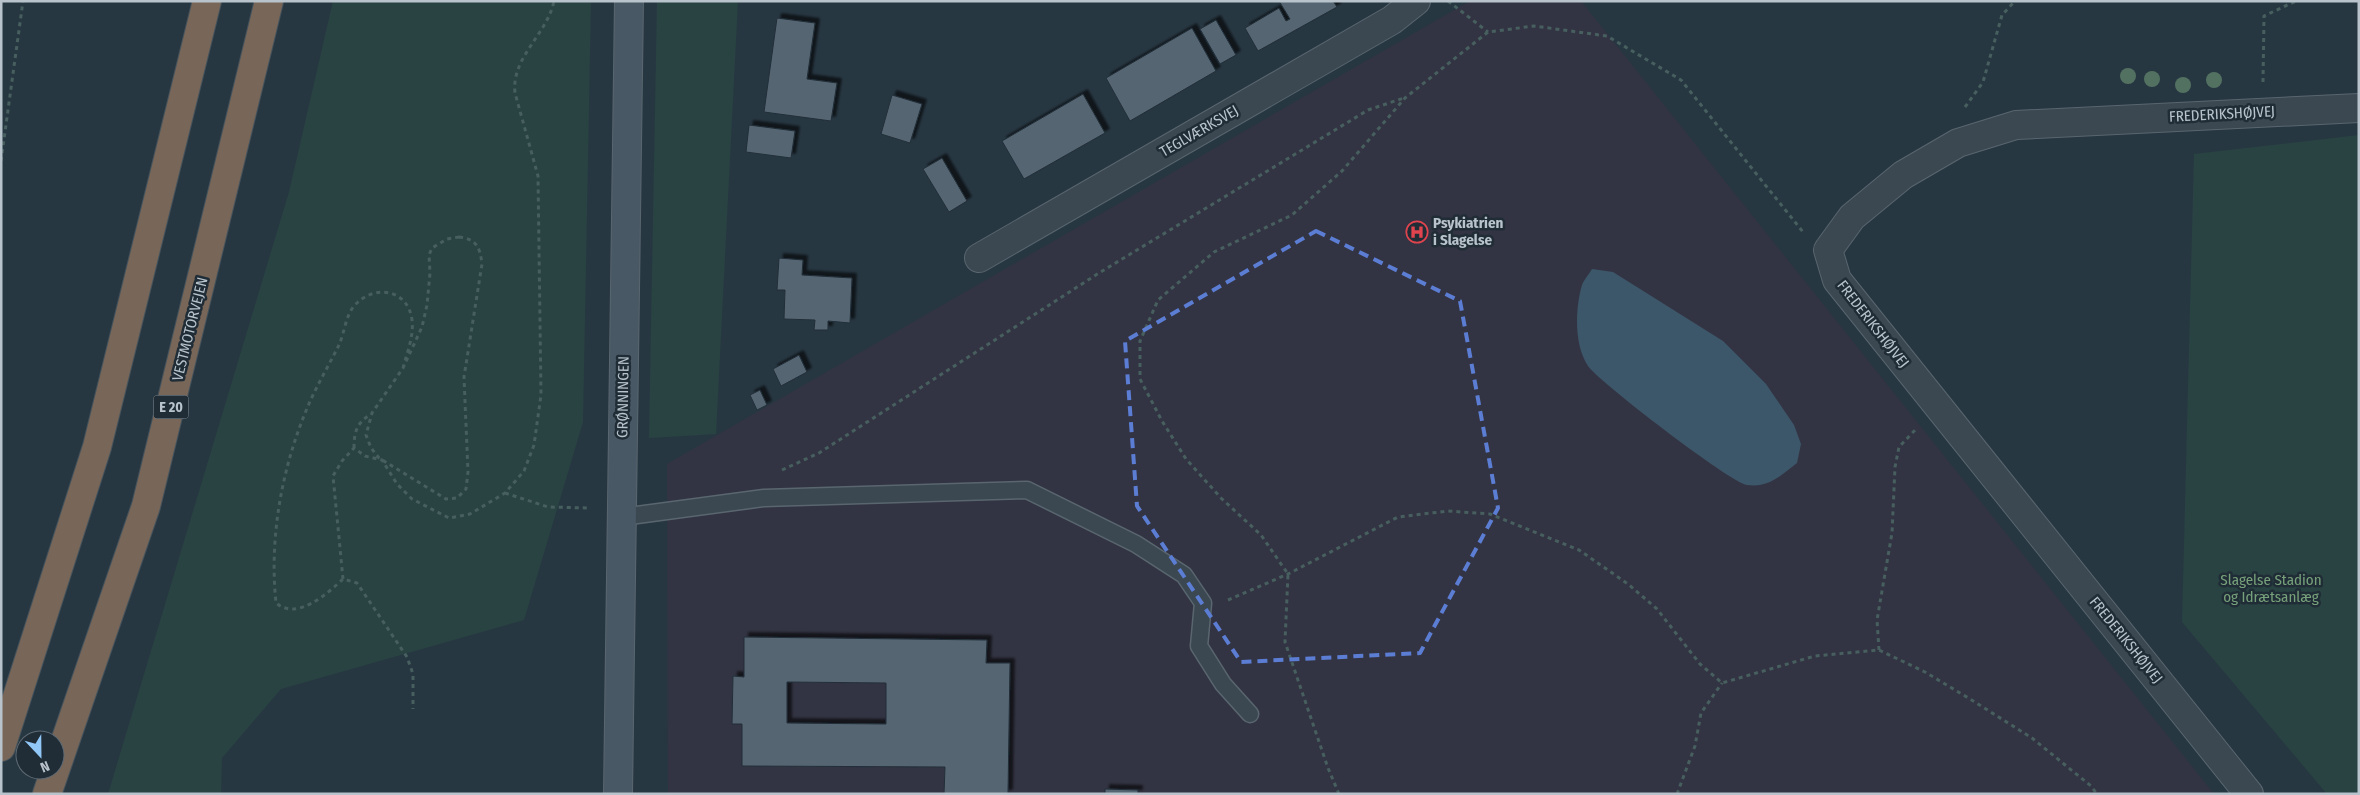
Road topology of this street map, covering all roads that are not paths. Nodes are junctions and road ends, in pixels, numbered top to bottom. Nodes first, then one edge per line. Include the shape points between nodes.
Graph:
1 (207, 1) edge
2 (269, 1) edge
3 (629, 1) edge
4 (1416, 1) edge
5 (2359, 108) edge
6 (980, 258) dead end
7 (622, 517) junction
8 (1250, 714) dead end
9 (1, 747) edge
10 (47, 794) edge
11 (618, 794) edge
12 (2249, 794) edge

1 - 9 highway via 97,447
2 - 10 highway, VESTMOTORVEJEN / E 20 via 146,506
3 - 7 main road, GRØNNINGEN
4 - 6 street, TEGLVÆRKSVEJ via 1392,20
5 - 12 street, FREDERIKSHØJVEJ via 2016,126 1958,143 1903,175 1852,218 1828,250 1837,280
7 - 8 lane via 754,499 1026,490 1136,544 1184,575 1203,603 1199,646 1223,684
7 - 11 main road, GRØNNINGEN

